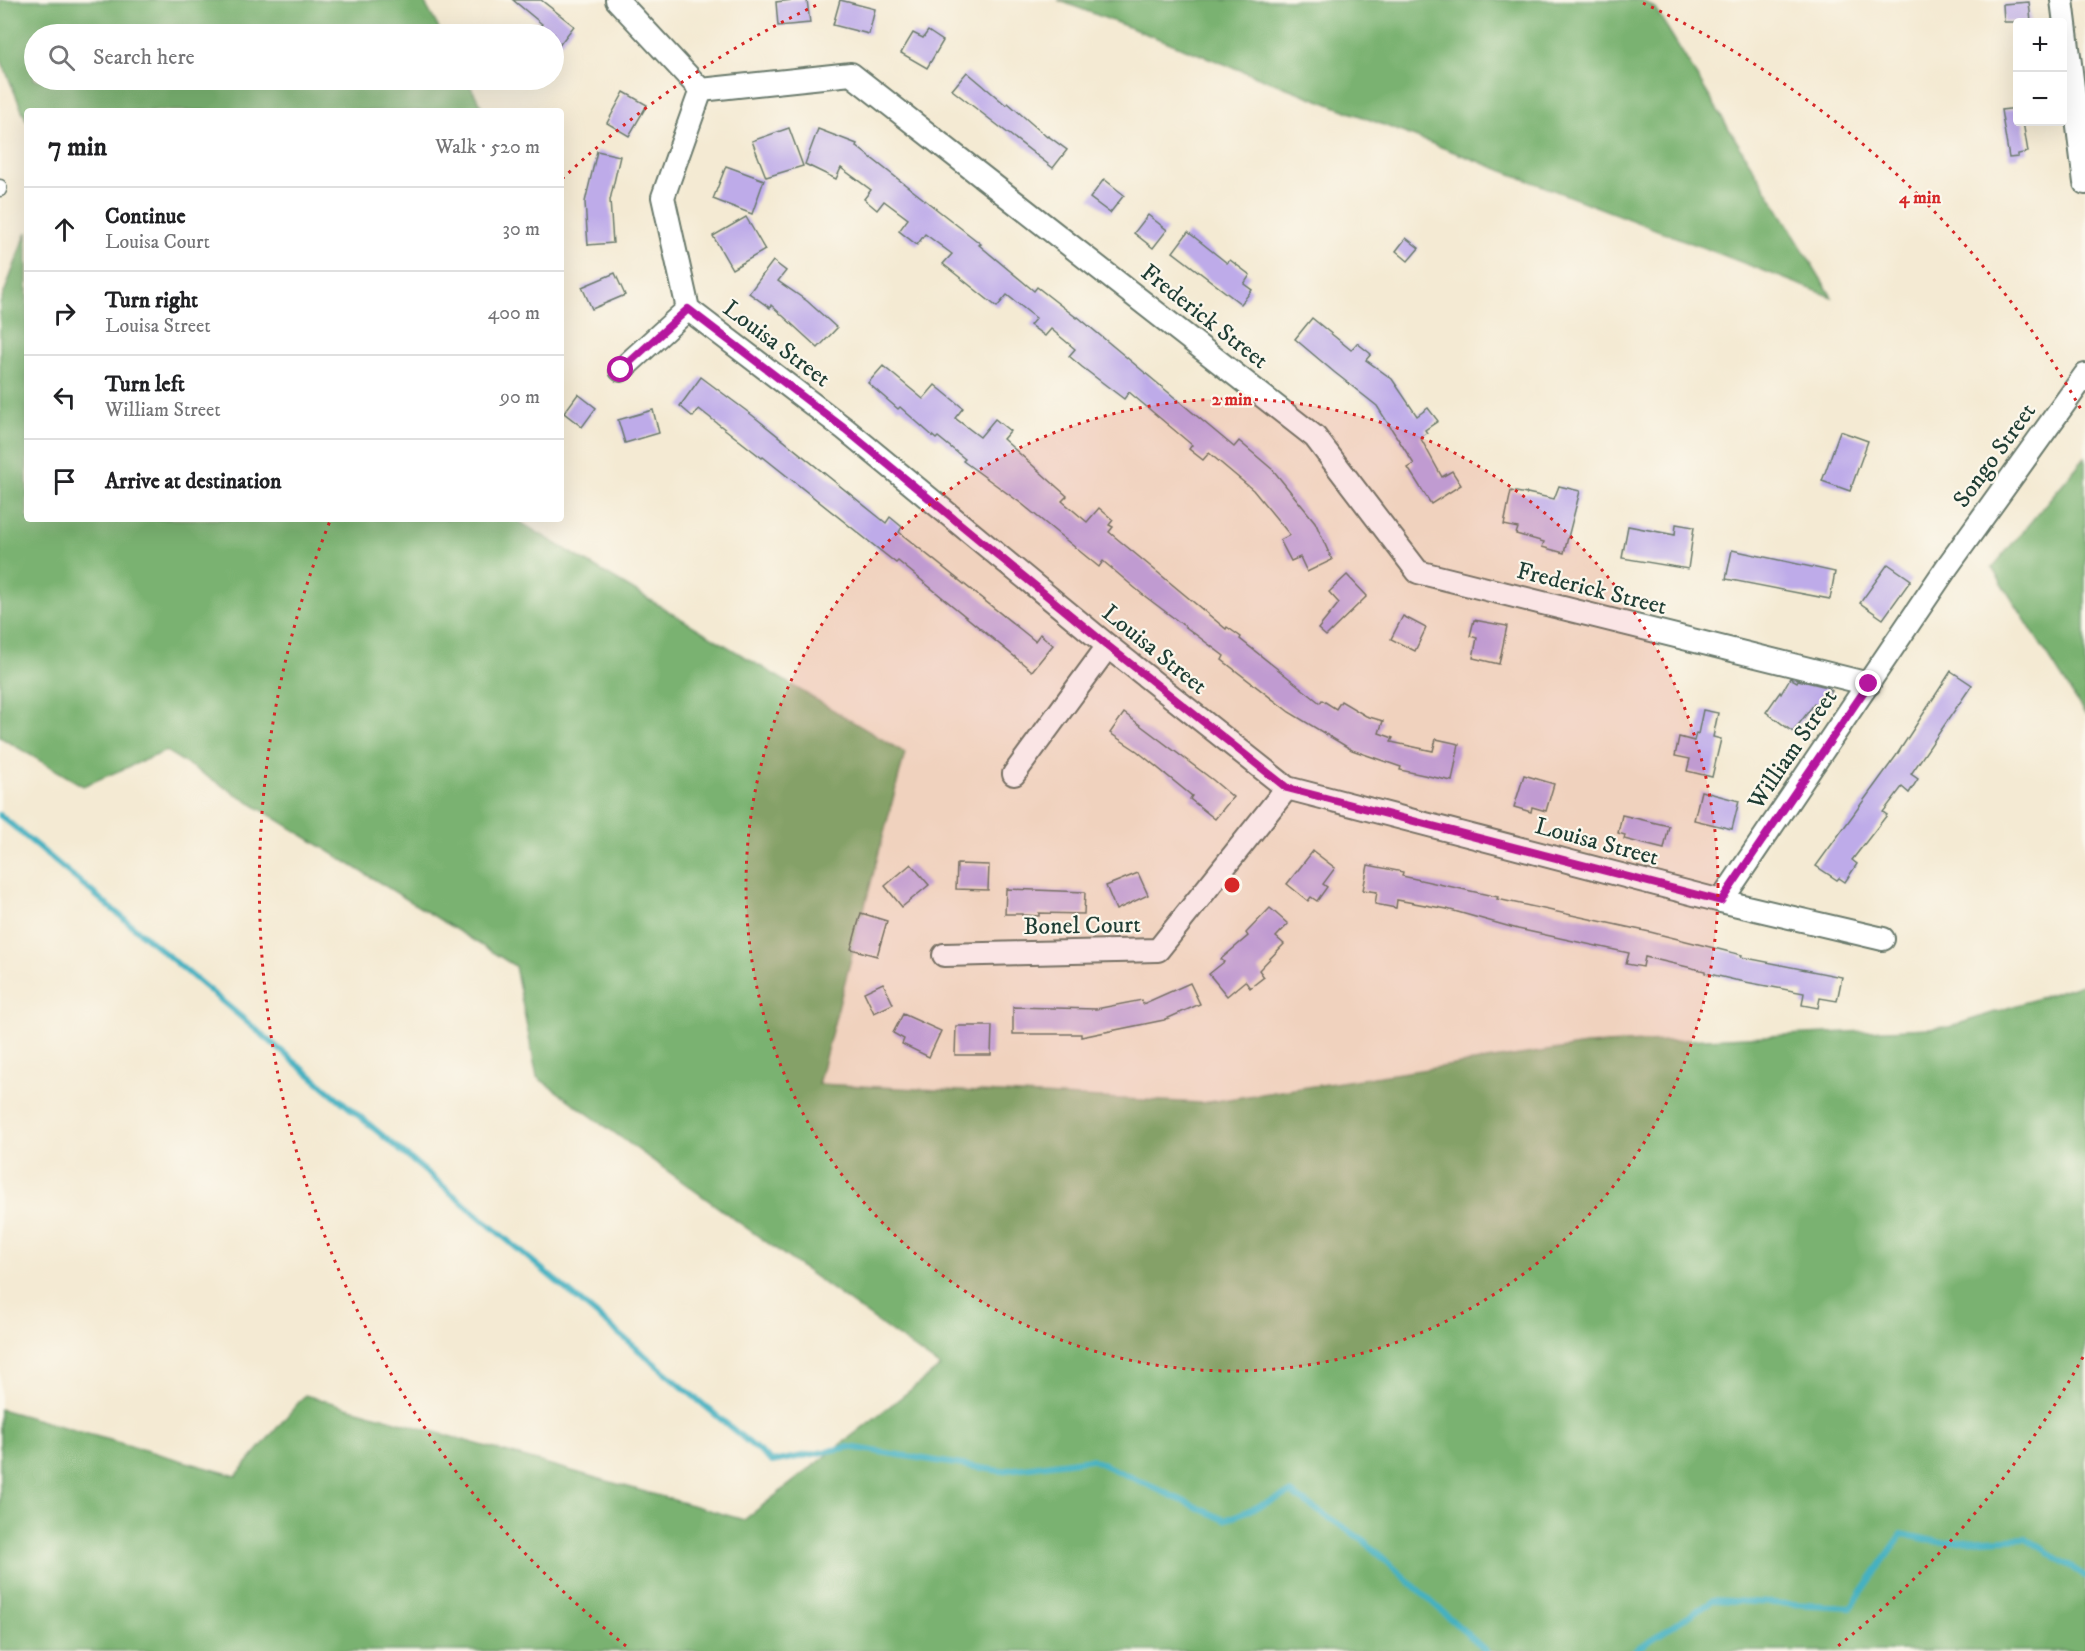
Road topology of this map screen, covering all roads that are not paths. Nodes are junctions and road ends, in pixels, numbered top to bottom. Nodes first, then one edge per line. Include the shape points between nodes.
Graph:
1 (617, 0) edge
2 (2062, 0) edge
3 (701, 90) junction
4 (2085, 183) edge
5 (0, 186) edge
6 (0, 190) edge
7 (688, 309) junction
8 (621, 370) dead end
9 (2085, 375) edge
10 (1947, 567) joint
11 (1108, 646) junction
12 (1869, 684) junction
13 (1014, 774) dead end
14 (1287, 788) junction
15 (1721, 901) junction
16 (1883, 939) dead end
17 (944, 955) dead end

1 - 3 street
2 - 4 street
3 - 7 street, Louisa Street via 663,197
3 - 12 street, Frederick Street via 852,74 1316,436 1418,572
5 - 6 lane
7 - 8 street
7 - 11 street, Louisa Street via 845,429
9 - 10 street, Songo Street
10 - 12 street, William Street
11 - 13 street
11 - 14 street, Louisa Street
12 - 15 street, William Street
14 - 15 street, Louisa Street
14 - 17 street, Bonel Court via 1158,950
15 - 16 street, Louisa Street

